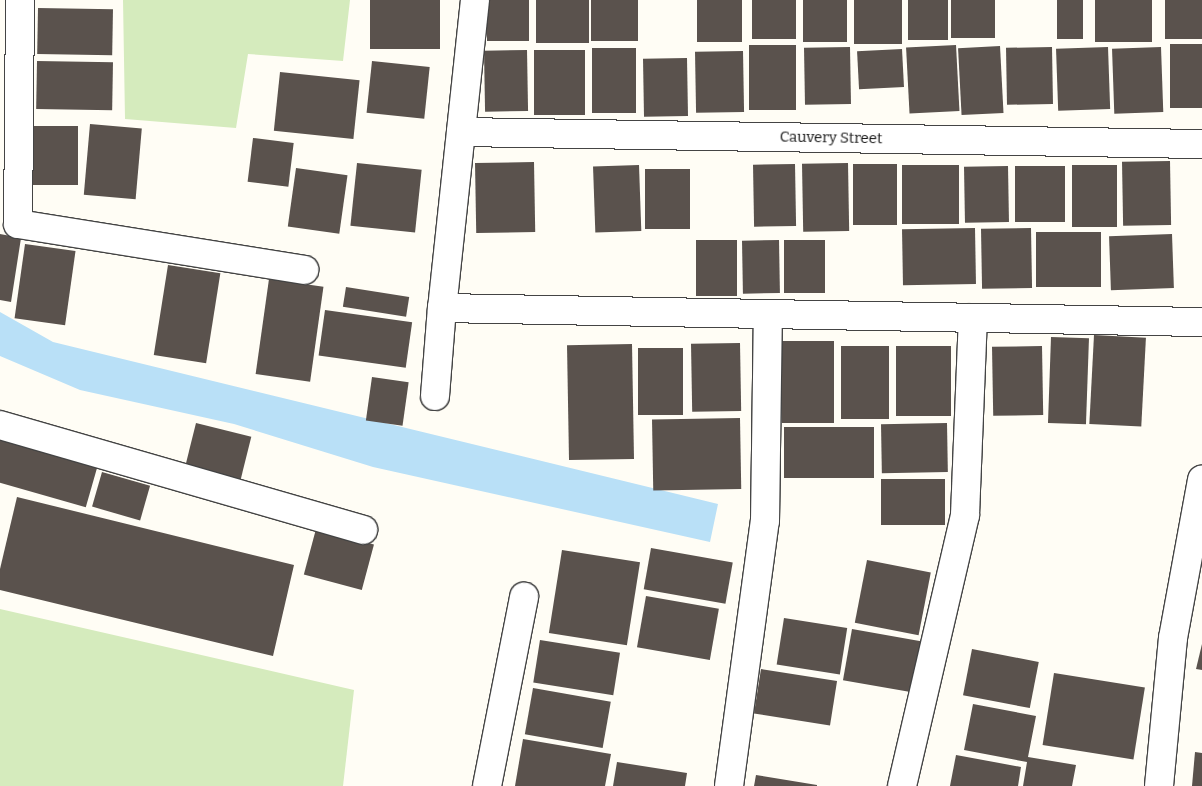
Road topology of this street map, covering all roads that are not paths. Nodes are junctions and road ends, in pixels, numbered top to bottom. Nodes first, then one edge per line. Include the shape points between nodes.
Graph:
1 (20, 0) edge
2 (475, 0) edge
3 (461, 132) junction
4 (1202, 144) edge
5 (304, 270) dead end
6 (442, 308) junction
7 (768, 314) junction
8 (973, 318) junction
9 (1202, 322) edge
10 (436, 396) dead end
11 (0, 425) edge
12 (1202, 480) edge
13 (363, 530) dead end
14 (524, 597) dead end
15 (487, 786) edge
16 (729, 786) edge
17 (902, 786) edge
18 (1159, 786) edge

1 - 5 street via 18,224
2 - 3 street
3 - 4 street, Cauvery Street
3 - 6 street
6 - 7 street
6 - 10 street
7 - 8 street
7 - 16 street via 765,521
8 - 9 street
8 - 17 street via 965,514
11 - 13 street
12 - 18 street via 1173,638
14 - 15 street

